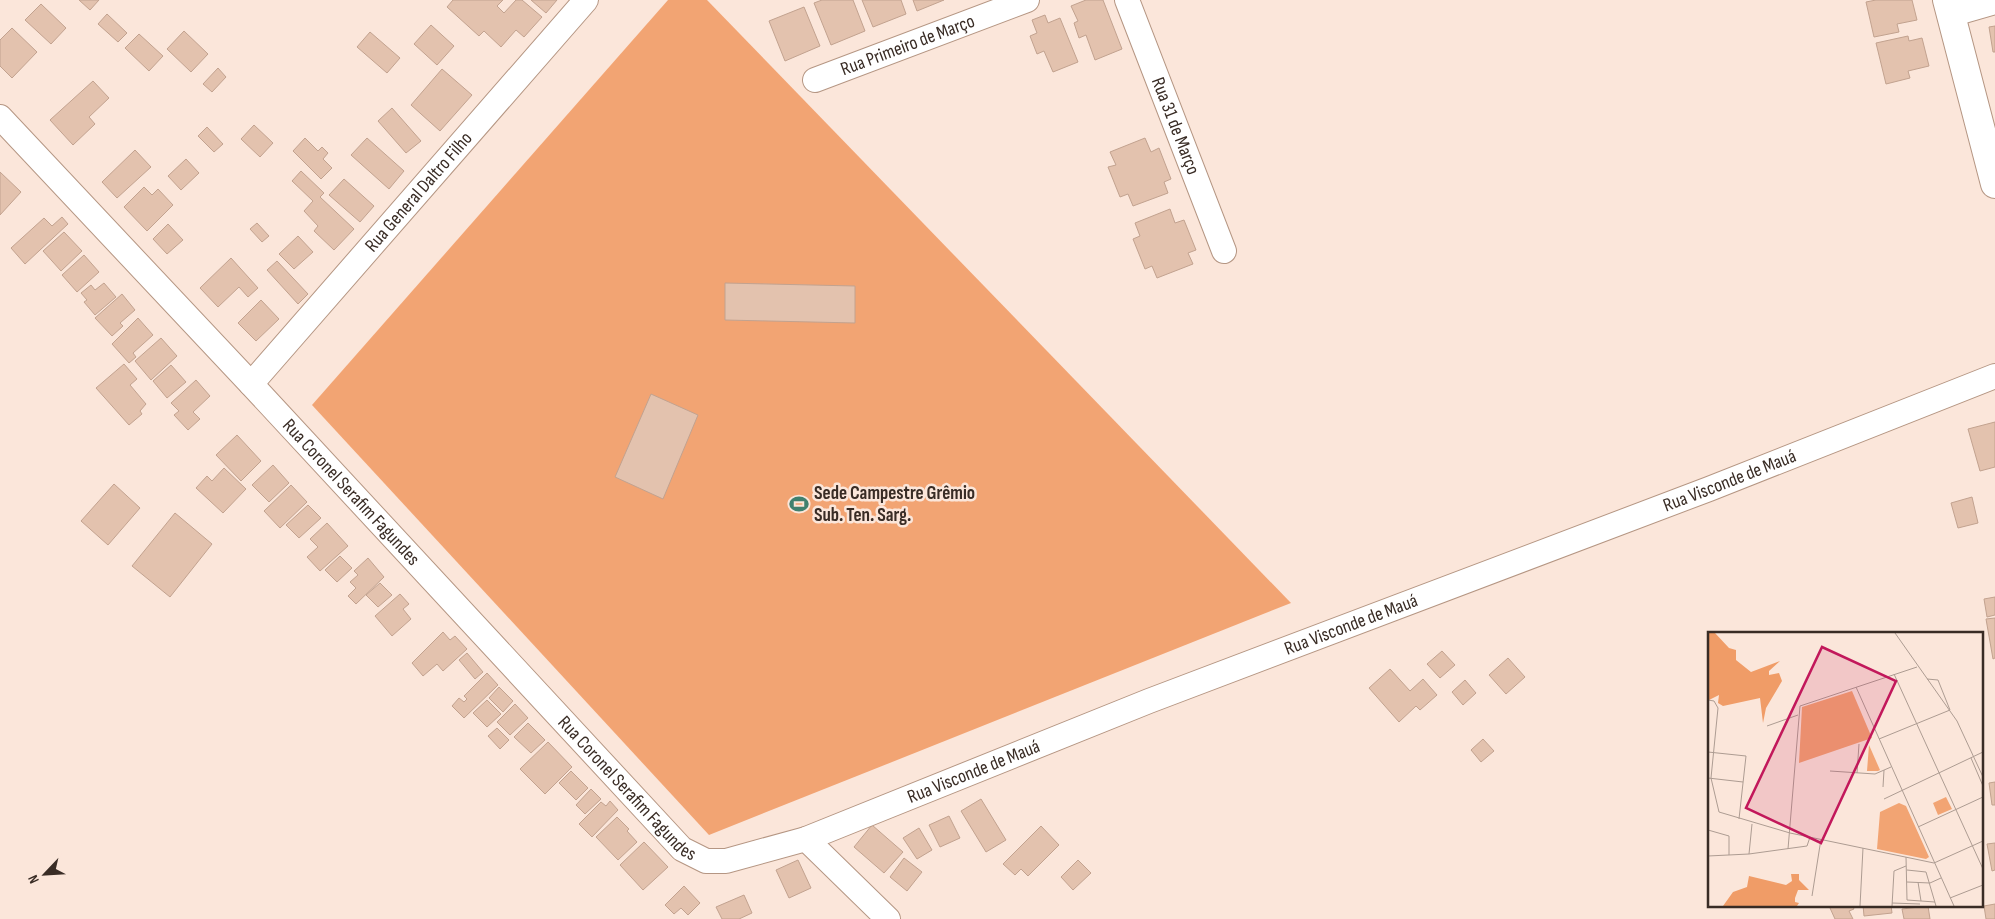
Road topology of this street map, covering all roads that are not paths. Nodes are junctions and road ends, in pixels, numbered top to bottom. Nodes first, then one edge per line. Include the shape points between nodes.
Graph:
1 (586, 0) edge
2 (1027, 0) edge
3 (1127, 0) edge
4 (1995, 2) edge
5 (1949, 8) edge
6 (816, 80) dead end
7 (0, 117) edge
8 (1989, 138) edge
9 (1995, 184) edge
10 (1224, 251) dead end
11 (1995, 376) edge
12 (251, 384) junction
13 (806, 839) junction
14 (706, 861) joint
15 (888, 919) edge

1 - 12 street, Rua General Daltro Filho
2 - 6 street, Rua Primeiro de Março
3 - 10 street, Rua 31 de Março
4 - 5 street
5 - 8 street
7 - 12 street, Rua Coronel Serafim Fagundes
8 - 9 street
11 - 13 street, Rua Visconde de Mauá via 1709,489 1150,701
12 - 14 street, Rua Coronel Serafim Fagundes via 682,849
13 - 14 street, Rua Visconde de Mauá via 726,861
13 - 15 street

